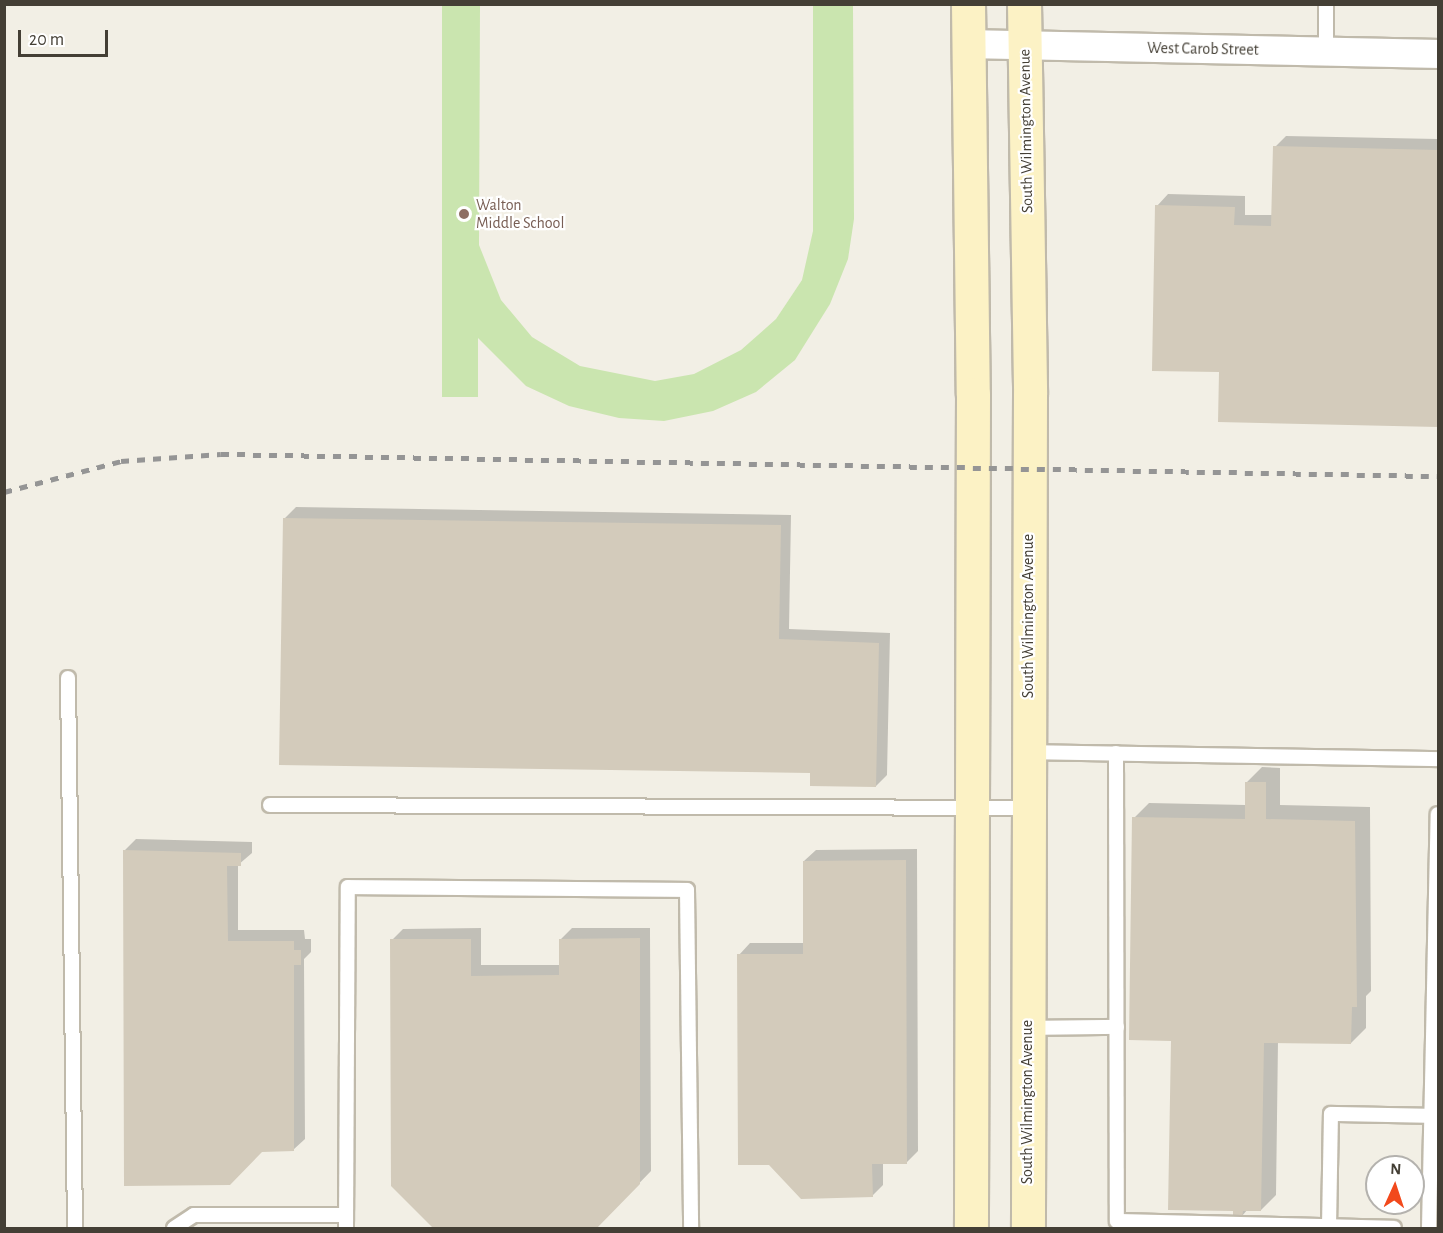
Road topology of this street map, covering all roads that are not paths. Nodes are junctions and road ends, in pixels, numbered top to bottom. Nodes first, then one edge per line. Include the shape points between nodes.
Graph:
1 (968, 4) edge
2 (1024, 4) edge
3 (1326, 4) edge
4 (968, 44) junction
5 (1025, 45) junction
6 (1326, 52) junction
7 (1438, 54) edge
8 (68, 678) dead end
9 (1028, 752) junction
10 (1116, 753) junction
11 (1438, 759) edge
12 (270, 804) dead end
13 (970, 808) junction
14 (1027, 808) junction
15 (1438, 814) edge
16 (1117, 1027) junction
17 (1027, 1028) junction
18 (1432, 1116) junction
19 (346, 1222) edge
20 (1329, 1227) junction
21 (75, 1228) edge
22 (174, 1228) edge
23 (691, 1228) edge
24 (971, 1228) edge
25 (1028, 1228) edge
26 (1394, 1228) edge
27 (1429, 1228) edge

1 - 4 main road
2 - 5 main road, South Wilmington Avenue
3 - 6 lane
4 - 5 street, West Carob Street
4 - 13 main road
5 - 6 street, West Carob Street
5 - 9 main road, South Wilmington Avenue
6 - 7 street, West Carob Street
8 - 21 lane
9 - 10 lane
9 - 14 main road, South Wilmington Avenue
10 - 11 lane
10 - 16 lane
12 - 13 lane
13 - 14 lane
13 - 24 main road
14 - 17 main road, South Wilmington Avenue
15 - 18 lane
16 - 17 lane
16 - 20 lane via 1117,1221
17 - 25 main road, South Wilmington Avenue
18 - 20 lane via 1331,1114
18 - 27 lane
19 - 22 lane via 194,1215
19 - 23 lane via 348,887 687,890
20 - 26 lane

